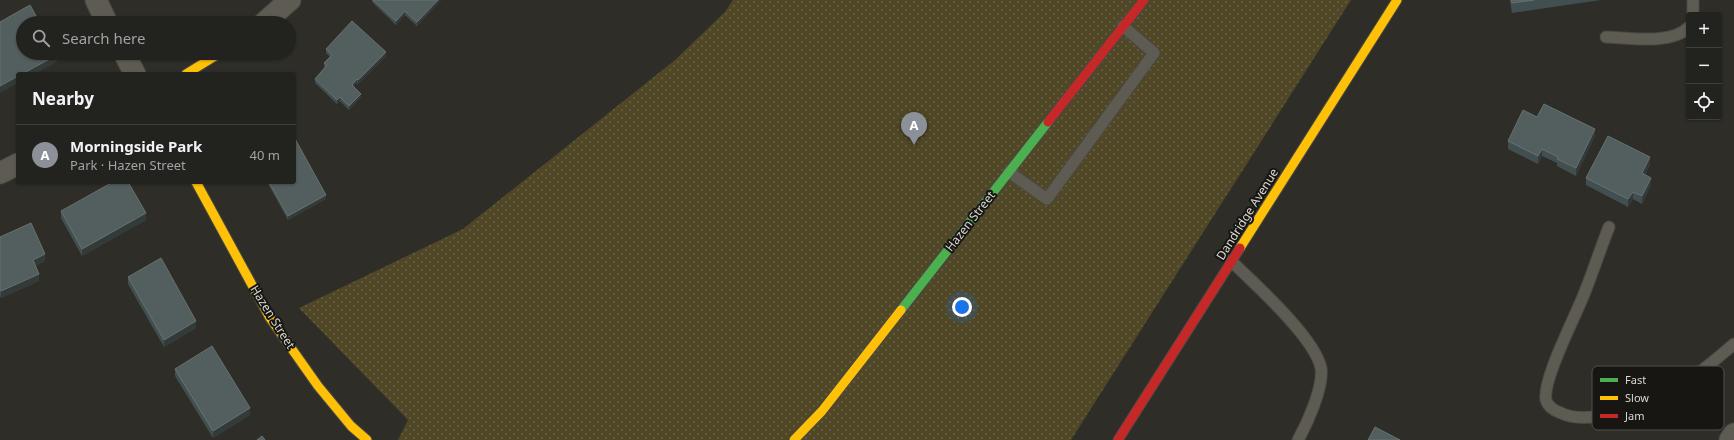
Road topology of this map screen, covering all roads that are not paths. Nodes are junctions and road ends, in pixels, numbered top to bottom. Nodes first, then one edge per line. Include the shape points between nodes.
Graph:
1 (96, 0) edge
2 (290, 0) edge
3 (1144, 0) edge
4 (1397, 0) edge
5 (1694, 0) edge
6 (1693, 12) edge
7 (104, 16) edge
8 (272, 16) edge
9 (1123, 26) junction
10 (1686, 30) edge
11 (1606, 37) dead end
12 (128, 60) edge
13 (209, 60) edge
14 (134, 72) edge
15 (189, 72) edge
16 (16, 165) edge
17 (1009, 172) junction
18 (0, 173) edge
19 (197, 184) edge
20 (1609, 227) dead end
21 (1231, 261) junction
22 (1734, 344) edge
23 (1708, 366) edge
24 (1592, 417) edge
25 (1734, 434) edge
26 (367, 440) edge
27 (794, 440) edge
28 (1118, 440) edge
29 (1298, 440) edge
30 (1730, 440) edge

1 - 7 street
2 - 8 street
3 - 9 street, Hazen Street
4 - 21 street, Dandridge Avenue
5 - 6 lane
9 - 17 street, Hazen Street
9 - 17 lane via 1154,53 1047,199
10 - 11 lane via 1671,37
12 - 14 street
13 - 15 street
16 - 18 street
17 - 27 street, Hazen Street via 827,405
19 - 26 street, Hazen Street via 270,318 318,386 350,426
20 - 24 lane via 1548,381 1546,400 1552,409 1568,417
21 - 28 street, Dandridge Avenue
21 - 29 lane via 1270,300 1314,351 1321,369 1310,419
22 - 23 lane
25 - 30 street

